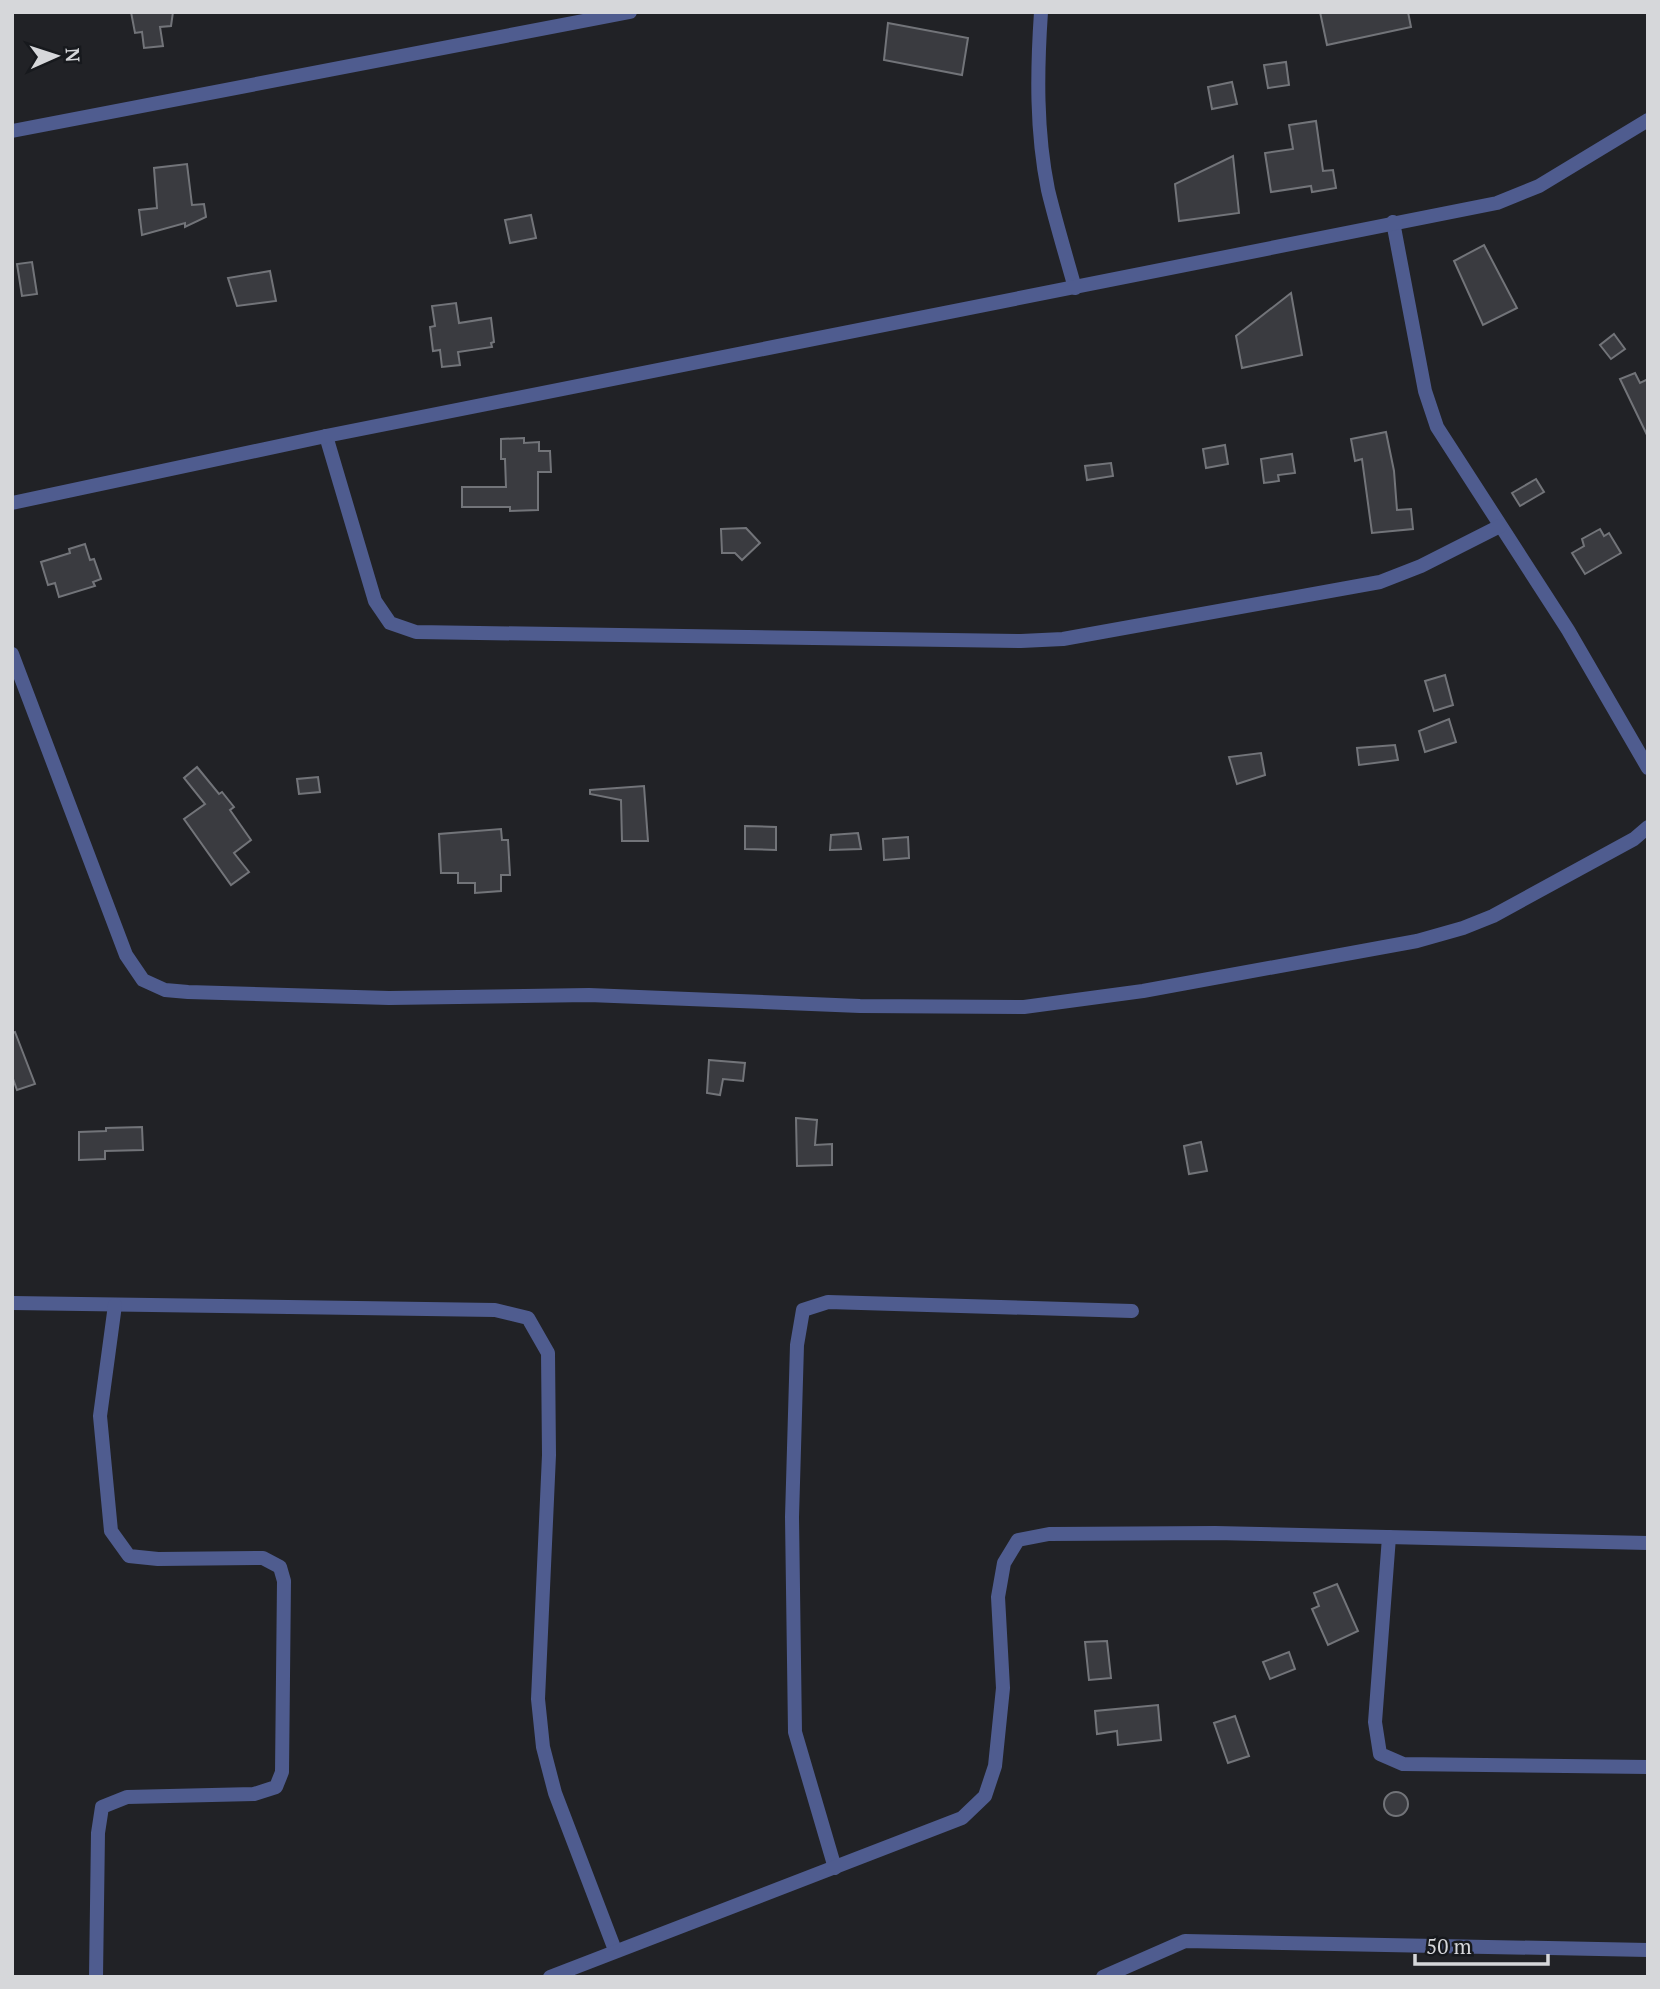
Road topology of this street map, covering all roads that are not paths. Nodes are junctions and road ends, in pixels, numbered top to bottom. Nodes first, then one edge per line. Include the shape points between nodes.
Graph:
1 (630, 12) edge
2 (1041, 12) edge
3 (1648, 120) edge
4 (13, 129) edge
5 (1393, 222) junction
6 (1075, 288) junction
7 (326, 436) junction
8 (12, 503) edge
9 (1500, 526) junction
10 (12, 654) edge
11 (1648, 768) edge
12 (1648, 827) edge
13 (12, 1303) edge
14 (115, 1305) junction
15 (1132, 1311) dead end
16 (1389, 1537) junction
17 (1648, 1543) edge
18 (1648, 1766) edge
19 (835, 1868) junction
20 (615, 1950) junction
21 (1648, 1950) edge
22 (96, 1977) edge
23 (550, 1977) edge
24 (1102, 1977) edge

1 - 4 street
2 - 6 street via 1039,123 1048,188
3 - 5 street via 1520,194 1497,203
5 - 6 street
5 - 9 street via 1430,412
6 - 7 street
7 - 8 street
7 - 9 street via 375,601 390,623 416,632 1063,639 1380,582
9 - 11 street via 1568,630
10 - 12 street via 126,956 143,980 165,990 289,997 589,995 860,1006 1024,1007 1143,991 1463,928 1493,916
13 - 14 street
14 - 20 street via 495,1310 528,1318 548,1353 549,1455 538,1699 543,1747 555,1793
14 - 22 street via 100,1416 111,1531 129,1556 263,1558 280,1567 284,1581 282,1772 276,1787 254,1794 127,1797 102,1807
15 - 19 street via 828,1303 803,1310 797,1345 792,1517 795,1732
16 - 17 street
16 - 18 street via 1375,1722 1380,1754 1403,1764
16 - 19 street via 1049,1534 1018,1540 1004,1563 998,1597 1003,1688 995,1766 985,1796 962,1818
19 - 20 street
20 - 23 street
21 - 24 street via 1185,1941

